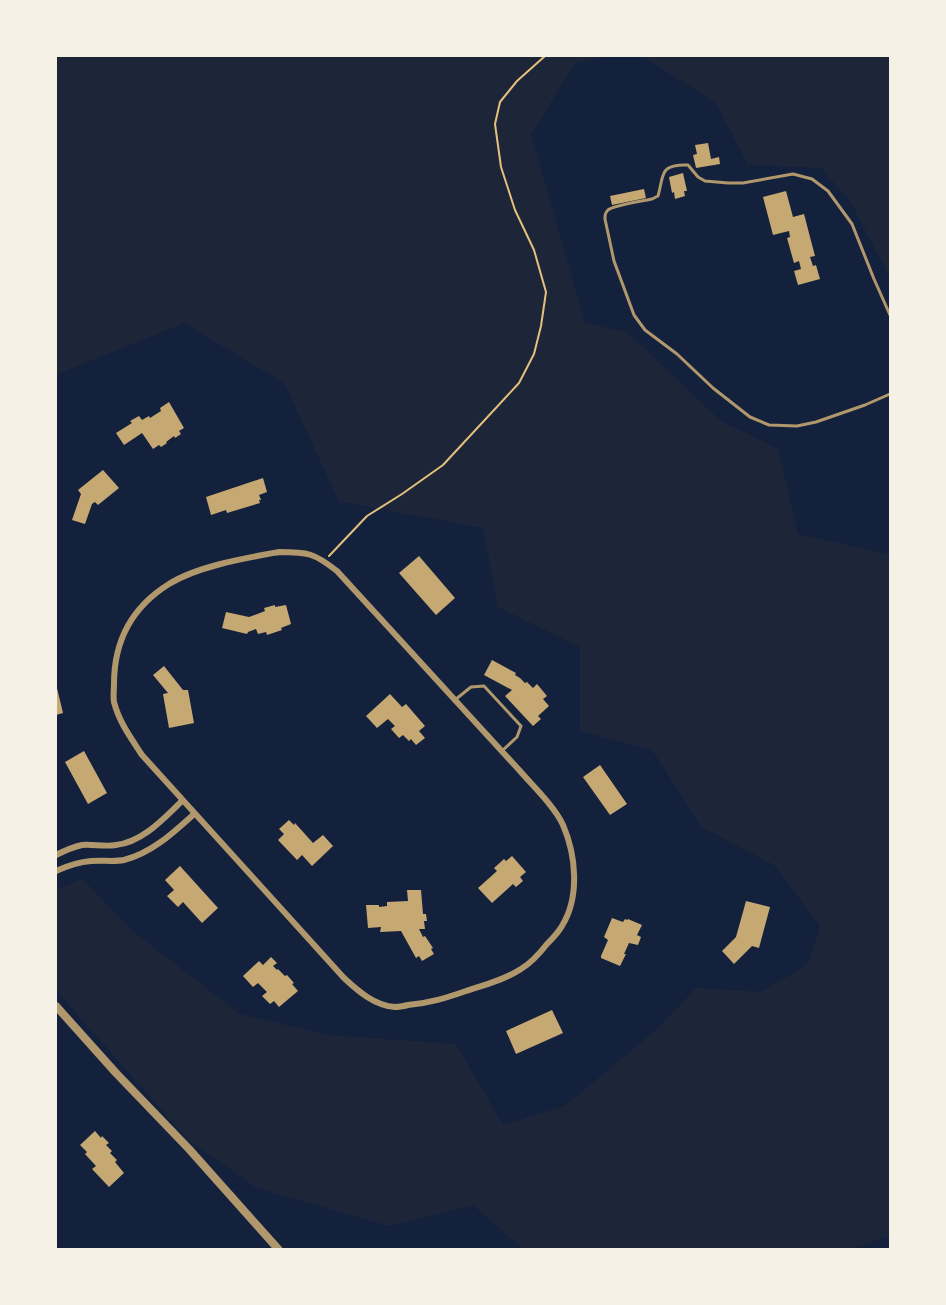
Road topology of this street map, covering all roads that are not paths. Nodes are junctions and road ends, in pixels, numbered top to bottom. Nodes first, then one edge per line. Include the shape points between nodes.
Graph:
1 (891, 315) edge
2 (891, 394) edge
3 (455, 700) junction
4 (502, 752) junction
5 (182, 801) junction
6 (194, 814) junction
7 (56, 855) edge
8 (56, 871) edge
9 (56, 1006) edge
10 (279, 1250) edge

1 - 2 lane via 852,224 828,191 812,179 793,174 743,183 705,181 688,165 671,166 661,179 658,196 606,213 614,261 634,315 645,330 750,417 769,425 797,426
3 - 4 street
3 - 4 lane via 471,687 484,686 521,726 517,737
3 - 5 street via 322,559 303,552 279,552 195,572 170,583 132,619 120,641 114,670 114,701 123,725 142,755
4 - 6 street via 562,823 573,857 573,894 562,926 521,969 436,1002 394,1007 358,992
5 - 6 street
5 - 7 street via 131,841 83,845
6 - 8 street via 138,855 123,860 77,863
9 - 10 street

